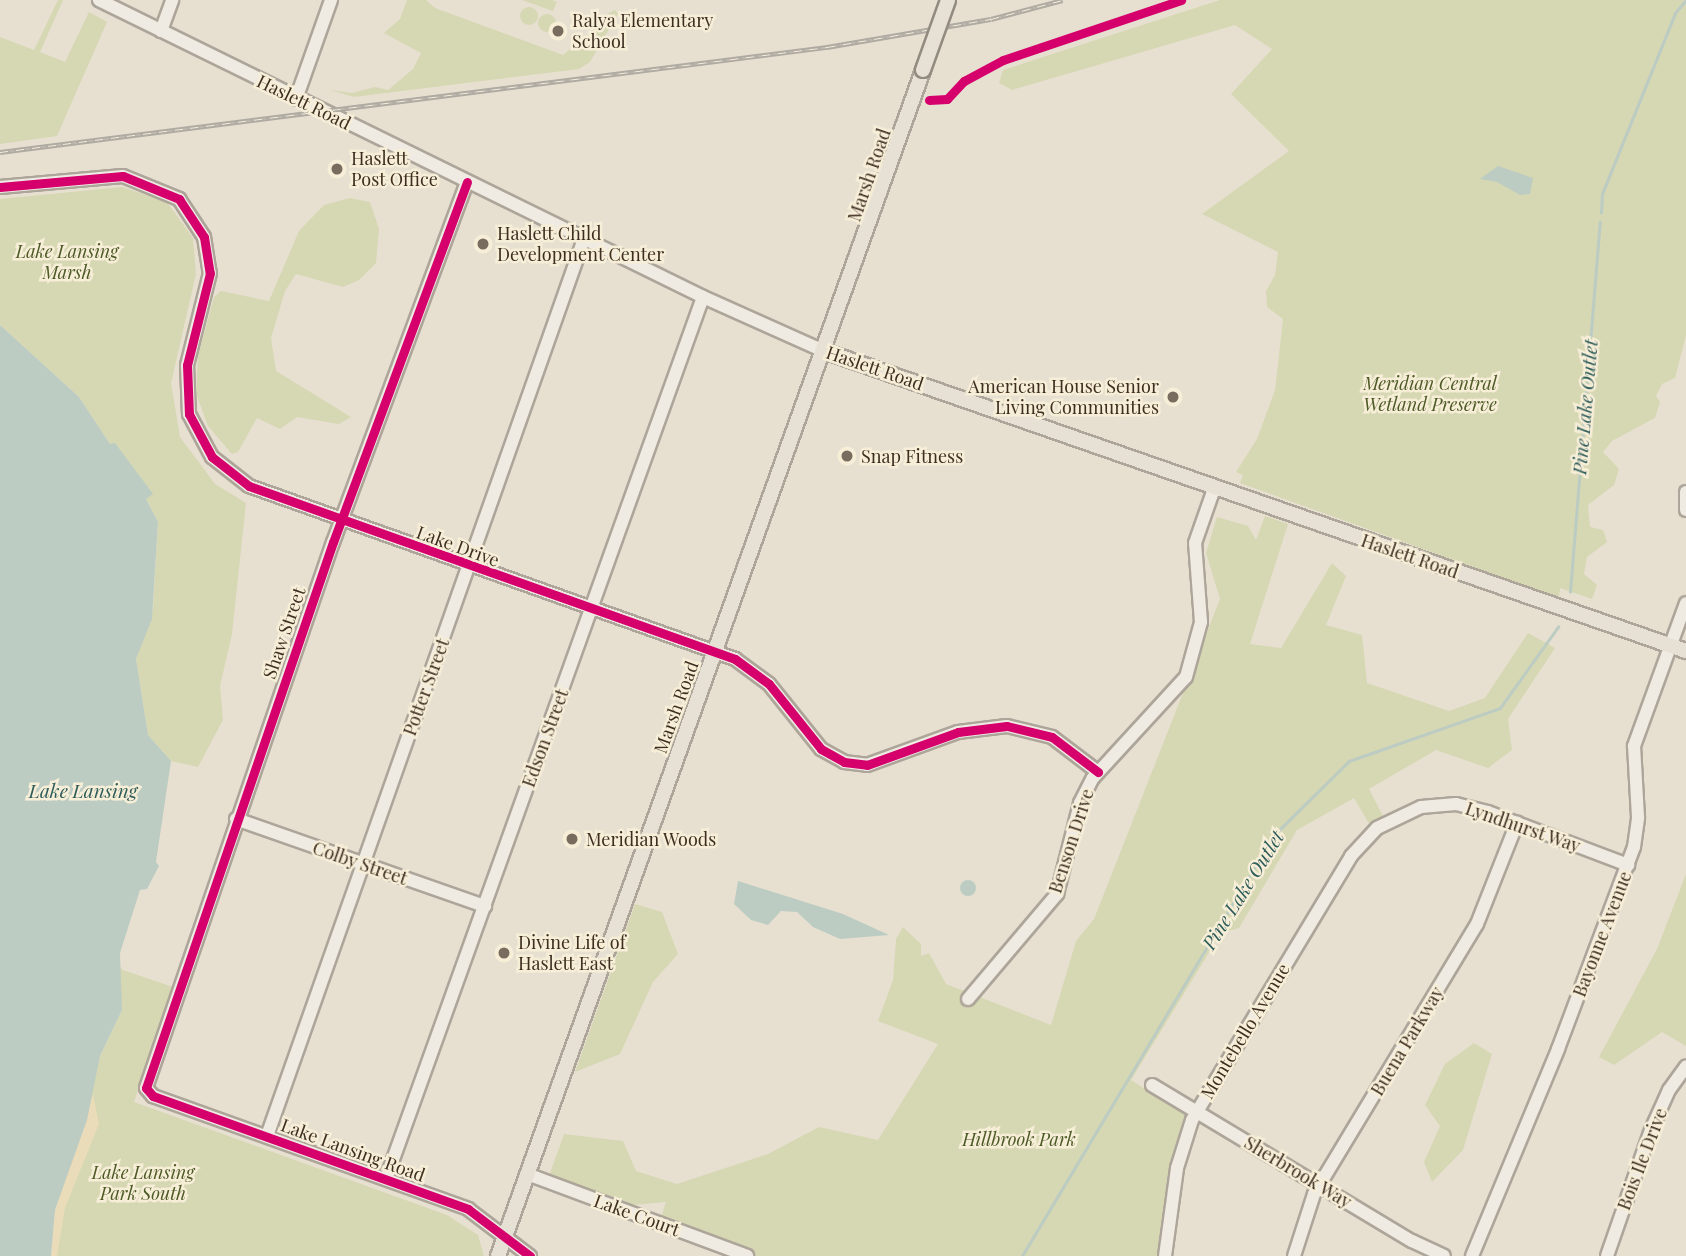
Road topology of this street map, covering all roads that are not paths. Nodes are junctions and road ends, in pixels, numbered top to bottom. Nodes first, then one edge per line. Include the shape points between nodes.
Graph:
1 (99, 0) edge
2 (172, 0) edge
3 (331, 0) edge
4 (948, 0) edge
5 (161, 31) junction
6 (296, 99) junction
7 (467, 182) junction
8 (0, 187) edge
9 (583, 239) junction
10 (703, 297) junction
11 (824, 351) junction
12 (1215, 486) junction
13 (1686, 492) edge
14 (1686, 510) edge
15 (341, 520) junction
16 (469, 567) junction
17 (1686, 603) edge
18 (591, 609) junction
19 (1671, 646) junction
20 (713, 651) junction
21 (1686, 652) edge
22 (1098, 772) junction
23 (236, 819) junction
24 (1517, 823) junction
25 (1377, 828) joint
26 (362, 864) junction
27 (1628, 865) junction
28 (485, 906) junction
29 (968, 999) dead end
30 (1686, 1067) edge
31 (1152, 1085) dead end
32 (153, 1096) joint
33 (1196, 1111) junction
34 (267, 1136) junction
35 (527, 1174) junction
36 (386, 1178) junction
37 (1320, 1185) junction
38 (505, 1238) junction
39 (723, 1252) edge
40 (498, 1256) edge
41 (530, 1256) edge
42 (747, 1256) edge
43 (1165, 1256) edge
44 (1294, 1256) edge
45 (1444, 1256) edge
46 (1472, 1256) edge
47 (1607, 1256) edge

1 - 5 street, Haslett Road
2 - 5 street
3 - 6 street
4 - 11 main road, Marsh Road, bridge
5 - 6 street, Haslett Road
6 - 7 street, Haslett Road
7 - 9 street, Haslett Road
7 - 15 street, Shaw Street
8 - 15 street, Lake Drive via 123,176 179,199 198,225 209,257 208,287 185,377 198,437 220,466 239,481
9 - 10 street, Haslett Road
9 - 16 street, Potter Street
10 - 11 street, Haslett Road
10 - 18 street, Edson Street
11 - 12 main road, Haslett Road
11 - 20 main road, Marsh Road
12 - 19 main road, Haslett Road
12 - 22 street, Benson Drive via 1195,543 1200,622 1191,664 1168,700
13 - 14 street
15 - 16 street, Lake Drive
15 - 23 street, Shaw Street
16 - 18 street, Lake Drive
16 - 26 street, Potter Street
17 - 19 street, Bayonne Avenue
18 - 20 street, Lake Drive
18 - 28 street, Edson Street
19 - 21 main road, Haslett Road
19 - 27 street, Bayonne Avenue via 1634,746 1638,831
20 - 22 street, Lake Drive via 762,677 821,749 844,762 867,765 958,732 1007,726 1052,737
20 - 35 main road, Marsh Road
22 - 29 street, Benson Drive via 1080,803 1056,894
23 - 26 street, Colby Street
23 - 32 street, Shaw Street via 146,1084
24 - 25 street, Lyndhurst Way via 1472,807 1438,805 1404,813
24 - 27 street, Lyndhurst Way
24 - 37 street, Buena Parkway via 1477,923
25 - 33 street, Montebello Avenue via 1352,856
26 - 28 street, Colby Street
26 - 34 street, Potter Street
27 - 46 street, Bayonne Avenue
28 - 36 street, Edson Street
30 - 47 street, Bois Ile Drive via 1669,1090 1651,1130
31 - 33 street, Sherbrook Way
32 - 34 street, Lake Lansing Road
33 - 37 street, Sherbrook Way
33 - 43 street, Montebello Avenue via 1177,1168
34 - 36 street, Lake Lansing Road
35 - 38 main road, Marsh Road
35 - 39 street, Lake Court
36 - 38 street, Lake Lansing Road via 468,1209
37 - 44 street, Buena Parkway
37 - 45 street, Sherbrook Way
38 - 40 main road, Marsh Road
38 - 41 street, Lake Lansing Road
39 - 42 street, Lake Court

